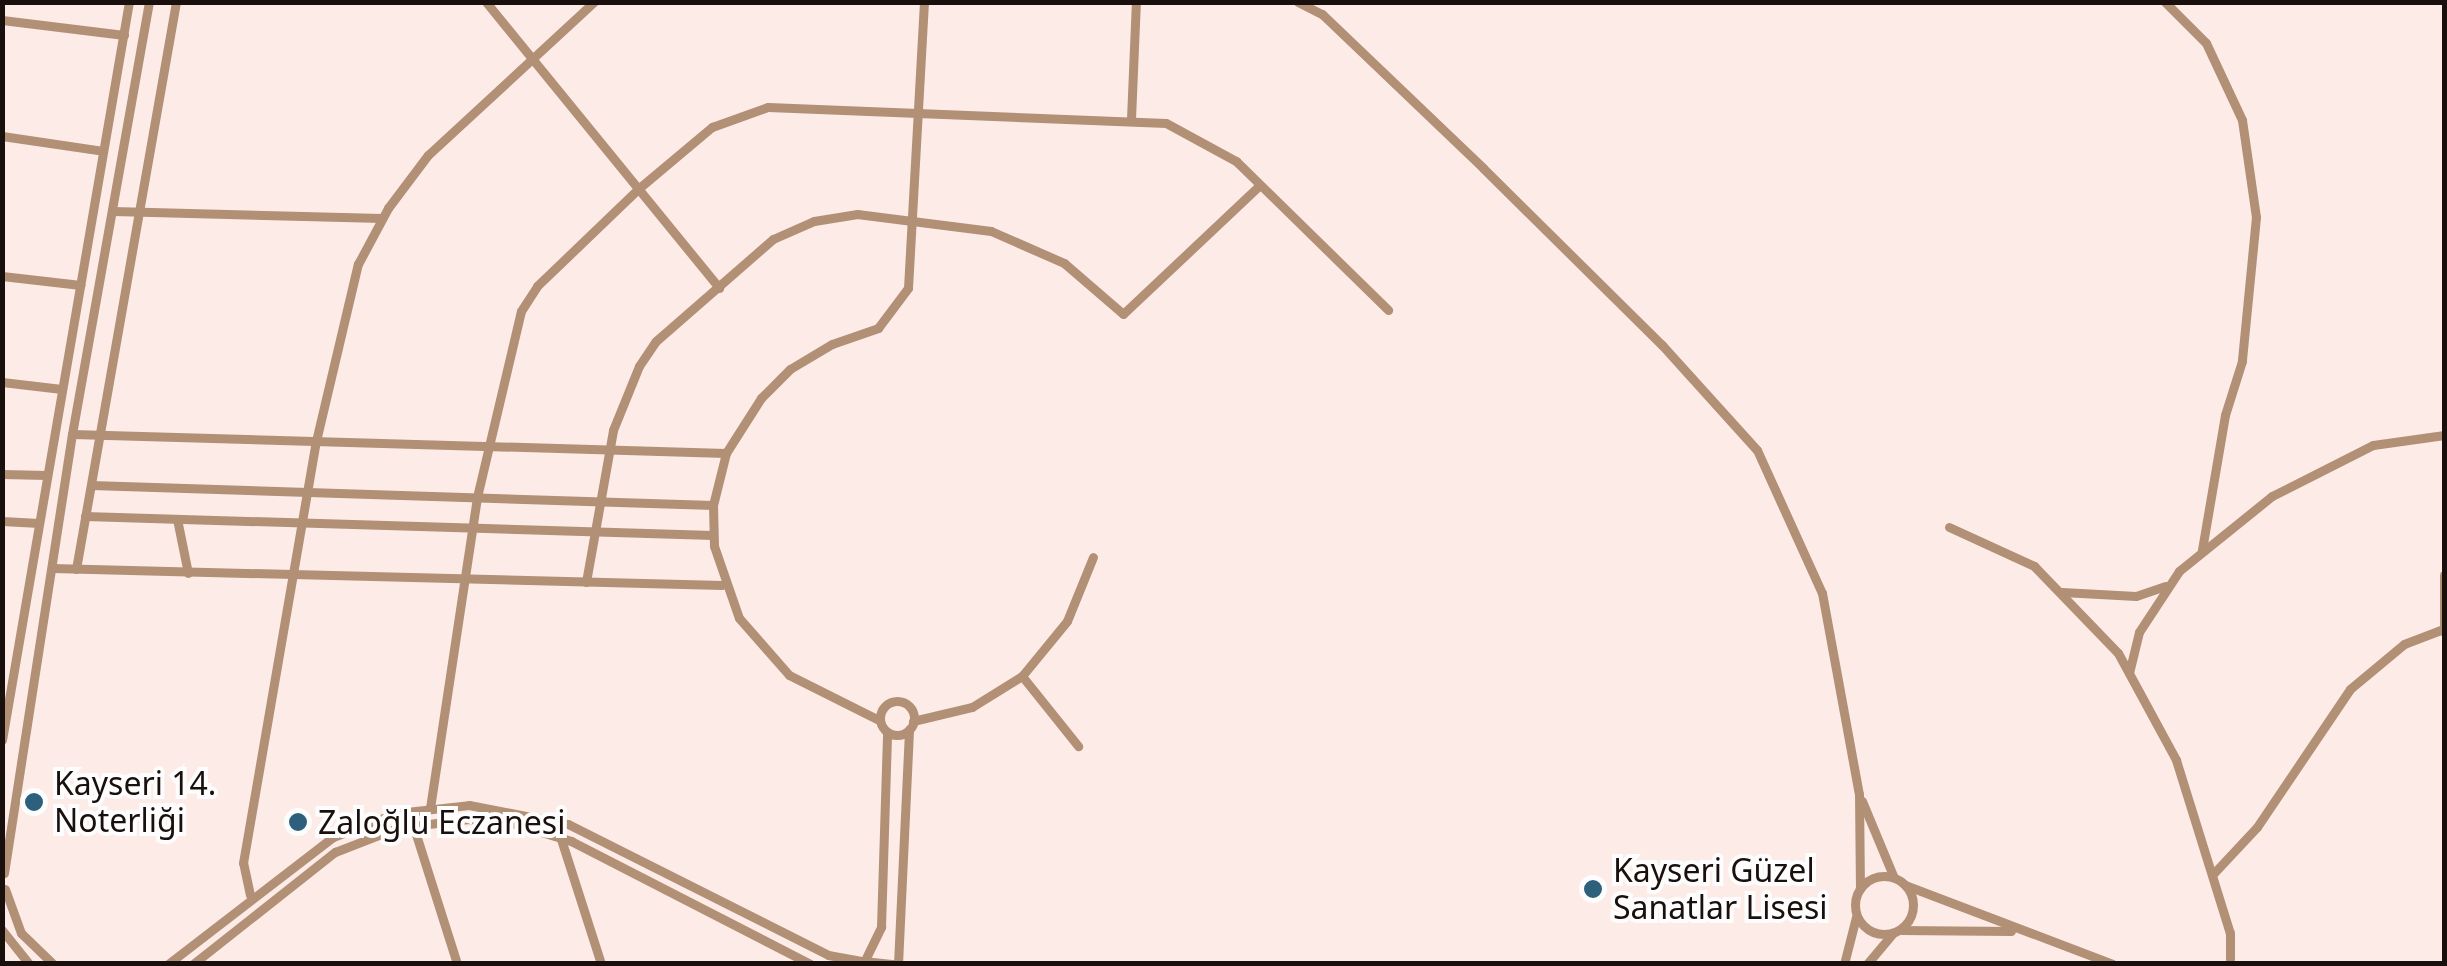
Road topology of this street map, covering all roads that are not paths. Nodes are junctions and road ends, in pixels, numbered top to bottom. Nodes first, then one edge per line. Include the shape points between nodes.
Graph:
1 (129, 2) edge
2 (149, 2) edge
3 (176, 2) edge
4 (486, 2) edge
5 (594, 2) edge
6 (924, 2) edge
7 (1136, 2) edge
8 (1298, 2) edge
9 (2165, 2) edge
10 (2, 20) edge
11 (124, 35) junction
12 (532, 58) junction
13 (920, 113) junction
14 (1130, 118) junction
15 (2, 136) edge
16 (103, 151) junction
17 (1260, 185) junction
18 (638, 189) junction
19 (113, 211) junction
20 (139, 212) junction
21 (382, 218) junction
22 (916, 220) junction
23 (2, 276) edge
24 (80, 285) junction
25 (719, 288) junction
26 (1388, 310) dead end
27 (2, 382) edge
28 (62, 389) junction
29 (72, 434) junction
30 (2444, 435) edge
31 (99, 436) junction
32 (316, 441) junction
33 (487, 445) junction
34 (609, 449) junction
35 (726, 453) junction
36 (2, 474) edge
37 (47, 474) junction
38 (90, 486) junction
39 (308, 492) junction
40 (477, 498) junction
41 (599, 501) junction
42 (712, 505) junction
43 (85, 516) junction
44 (177, 519) junction
45 (2, 522) edge
46 (39, 522) junction
47 (303, 523) junction
48 (1948, 526) dead end
49 (472, 528) junction
50 (594, 532) junction
51 (713, 535) junction
52 (2202, 550) junction
53 (1093, 557) dead end
54 (52, 568) junction
55 (76, 569) junction
56 (188, 573) junction
57 (294, 575) junction
58 (2444, 575) edge
59 (463, 579) junction
60 (586, 582) junction
61 (2171, 582) junction
62 (722, 585) junction
63 (2061, 592) junction
64 (2444, 631) edge
65 (2128, 673) junction
66 (1022, 676) junction
67 (880, 720) junction
68 (911, 725) junction
69 (887, 732) junction
70 (2, 740) edge
71 (1078, 746) dead end
72 (1859, 794) junction
73 (430, 808) junction
74 (413, 825) junction
75 (560, 836) junction
76 (3, 873) edge
77 (2213, 874) junction
78 (1894, 878) junction
79 (1905, 885) junction
80 (1860, 889) junction
81 (4, 892) edge
82 (250, 896) junction
83 (1856, 914) junction
84 (2, 930) edge
85 (1896, 932) junction
86 (2042, 938) junction
87 (7, 944) edge
88 (2230, 959) dead end
89 (862, 961) edge
90 (29, 964) edge
91 (53, 964) edge
92 (168, 964) edge
93 (193, 964) edge
94 (457, 964) edge
95 (601, 964) edge
96 (810, 964) edge
97 (896, 964) edge
98 (1844, 964) edge
99 (1868, 964) edge
100 (2113, 964) edge

1 - 11 street
2 - 19 street
3 - 20 street
4 - 12 street
5 - 12 street
6 - 13 street
7 - 14 street
8 - 72 street via 1322,14 1483,168 1662,345 1756,450 1822,593
9 - 52 street via 2206,43 2242,120 2256,217 2242,361 2225,415
10 - 11 street
11 - 16 street
12 - 18 street
12 - 21 street via 442,138
13 - 14 street
13 - 18 street via 754,110 700,134
13 - 22 street
14 - 17 street via 1194,134
15 - 16 street
16 - 24 street
17 - 22 street via 1122,314 1037,247 991,231
17 - 26 street
18 - 25 street
18 - 33 street via 524,303
19 - 20 street
19 - 29 street
20 - 21 street
20 - 31 street
21 - 32 street via 348,296
22 - 25 street via 857,214 800,226 773,239
22 - 35 street via 911,278 894,313 878,328 790,369 761,398
23 - 24 street
24 - 28 street
25 - 34 street via 647,353 625,394
27 - 28 street
28 - 37 street
29 - 31 street
29 - 54 street
30 - 52 street via 2386,441 2321,466
31 - 32 street
31 - 38 street
32 - 33 street
32 - 39 street
33 - 34 street
33 - 40 street
34 - 35 street
34 - 41 street
35 - 42 street
36 - 37 street
37 - 46 street
38 - 39 street
38 - 43 street
39 - 40 street
39 - 47 street
40 - 41 street
40 - 49 street
41 - 42 street
41 - 50 street
42 - 51 street
43 - 44 street
43 - 55 street
44 - 47 street
44 - 56 street
45 - 46 street
46 - 70 street
47 - 49 street
47 - 57 street
48 - 63 street via 2021,558
49 - 50 street
49 - 59 street
50 - 51 street
50 - 60 street
51 - 62 street
52 - 61 street
53 - 66 street via 1067,622
54 - 55 street
54 - 76 street
55 - 56 street
56 - 57 street
57 - 59 street
57 - 82 street via 243,863
58 - 64 street
59 - 60 street
59 - 73 street
60 - 62 street
61 - 63 street via 2136,596
61 - 65 street via 2139,632
62 - 67 street via 752,638 789,675
63 - 65 street
64 - 77 street via 2404,644 2350,689 2270,810
65 - 77 street via 2176,760
66 - 68 street via 972,707
66 - 71 street
67 - 68 street via 884,706 897,700 910,707
67 - 69 street
68 - 69 street
68 - 97 street
69 - 89 street via 881,927
72 - 78 street
72 - 80 street
73 - 82 street via 333,837
73 - 89 street via 504,807 568,824 828,955
74 - 75 street via 484,820
74 - 93 street via 316,862
74 - 94 street
75 - 95 street
75 - 96 street
76 - 81 street
77 - 88 street
78 - 79 street
78 - 80 street via 1875,878
79 - 85 street via 1913,909
79 - 86 street
80 - 83 street
81 - 91 street via 21,933
82 - 92 street
83 - 85 street via 1874,932
83 - 98 street
84 - 87 street
85 - 86 street via 1990,929
85 - 99 street
86 - 100 street
87 - 90 street
89 - 97 street

